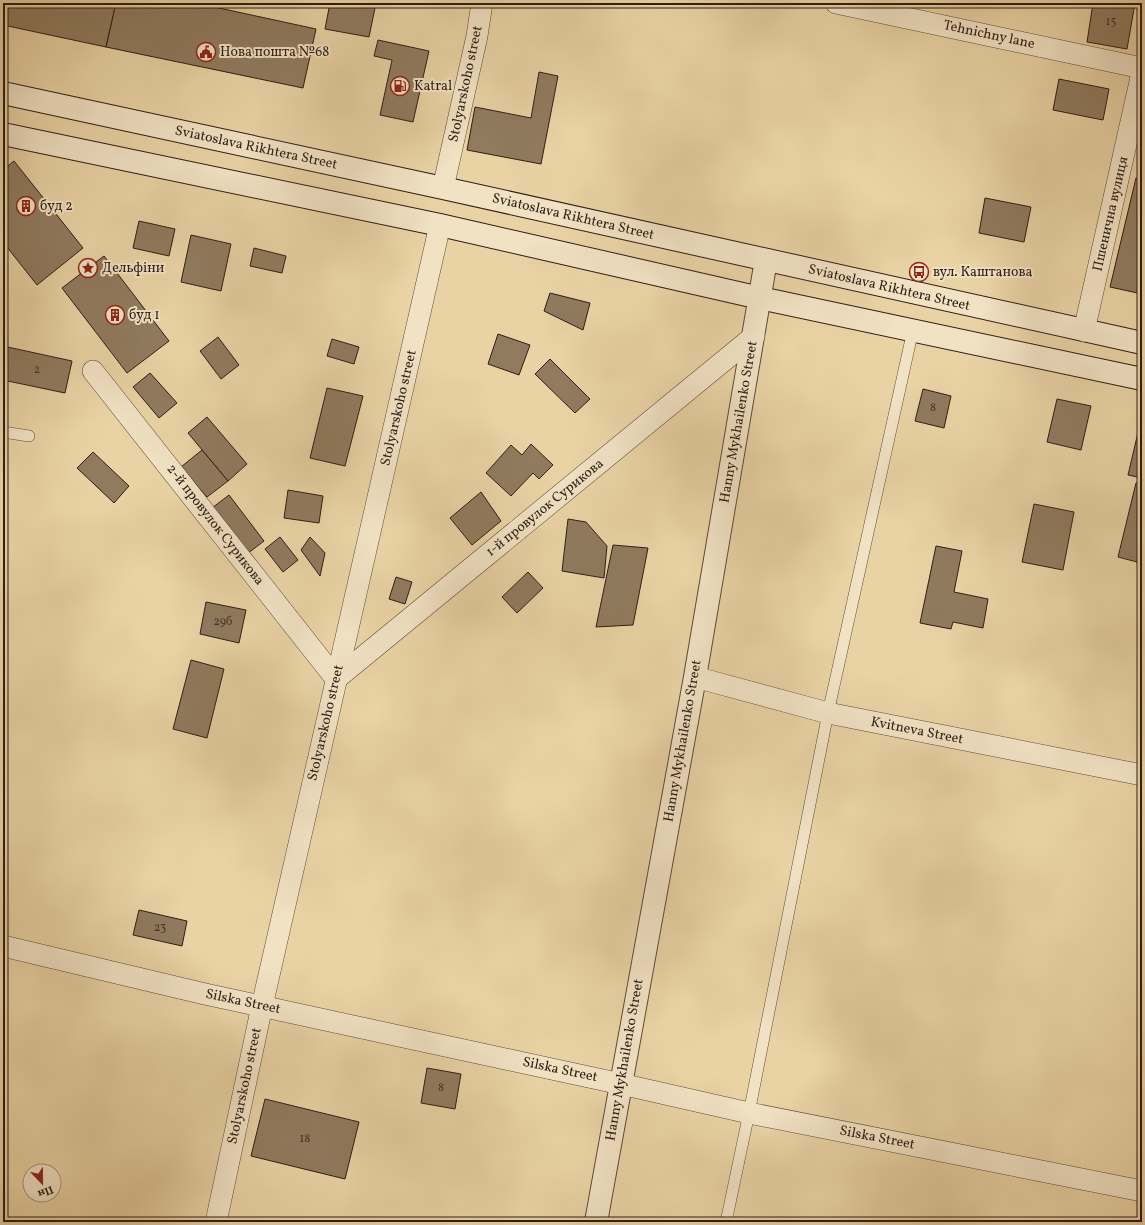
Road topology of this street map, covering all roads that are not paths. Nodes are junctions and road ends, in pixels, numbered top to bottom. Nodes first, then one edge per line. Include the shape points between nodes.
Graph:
1 (482, 3) edge
2 (836, 3) edge
3 (1142, 68) edge
4 (1142, 73) edge
5 (3, 93) edge
6 (3, 134) edge
7 (443, 188) junction
8 (440, 226) junction
9 (766, 260) junction
10 (760, 298) junction
11 (913, 330) junction
12 (1084, 331) junction
13 (754, 336) junction
14 (1142, 343) edge
15 (93, 371) dead end
16 (1142, 379) edge
17 (3, 432) edge
18 (29, 436) dead end
19 (695, 677) junction
20 (336, 679) junction
21 (828, 713) junction
22 (1142, 775) edge
23 (3, 946) edge
24 (262, 1006) junction
25 (621, 1084) junction
26 (749, 1113) junction
27 (1142, 1191) edge
28 (216, 1222) edge
29 (596, 1222) edge
30 (726, 1222) edge

1 - 7 street, Stolyarskoho street
2 - 3 street, Tehnichny lane
4 - 12 street, Пшенична вулиця
5 - 7 main road, Sviatoslava Rikhtera Street
6 - 8 main road
7 - 9 main road, Sviatoslava Rikhtera Street
8 - 10 main road
8 - 20 street, Stolyarskoho street
9 - 10 main road, Hanny Mykhailenko Street
9 - 12 main road, Sviatoslava Rikhtera Street
10 - 11 main road
10 - 13 main road, Hanny Mykhailenko Street
11 - 16 main road
11 - 21 lane
12 - 14 main road, Sviatoslava Rikhtera Street
13 - 19 main road, Hanny Mykhailenko Street
13 - 20 street, 1-й провулок Сурикова
15 - 20 street, 2-й провулок Сурикова
17 - 18 lane
19 - 21 street, Kvitneva Street
19 - 25 main road, Hanny Mykhailenko Street
20 - 24 street, Stolyarskoho street
21 - 22 street, Kvitneva Street
21 - 26 lane
23 - 24 street, Silska Street
24 - 25 street, Silska Street
24 - 28 street, Stolyarskoho street
25 - 26 street, Silska Street
25 - 29 main road, Hanny Mykhailenko Street
26 - 27 street, Silska Street
26 - 30 lane

